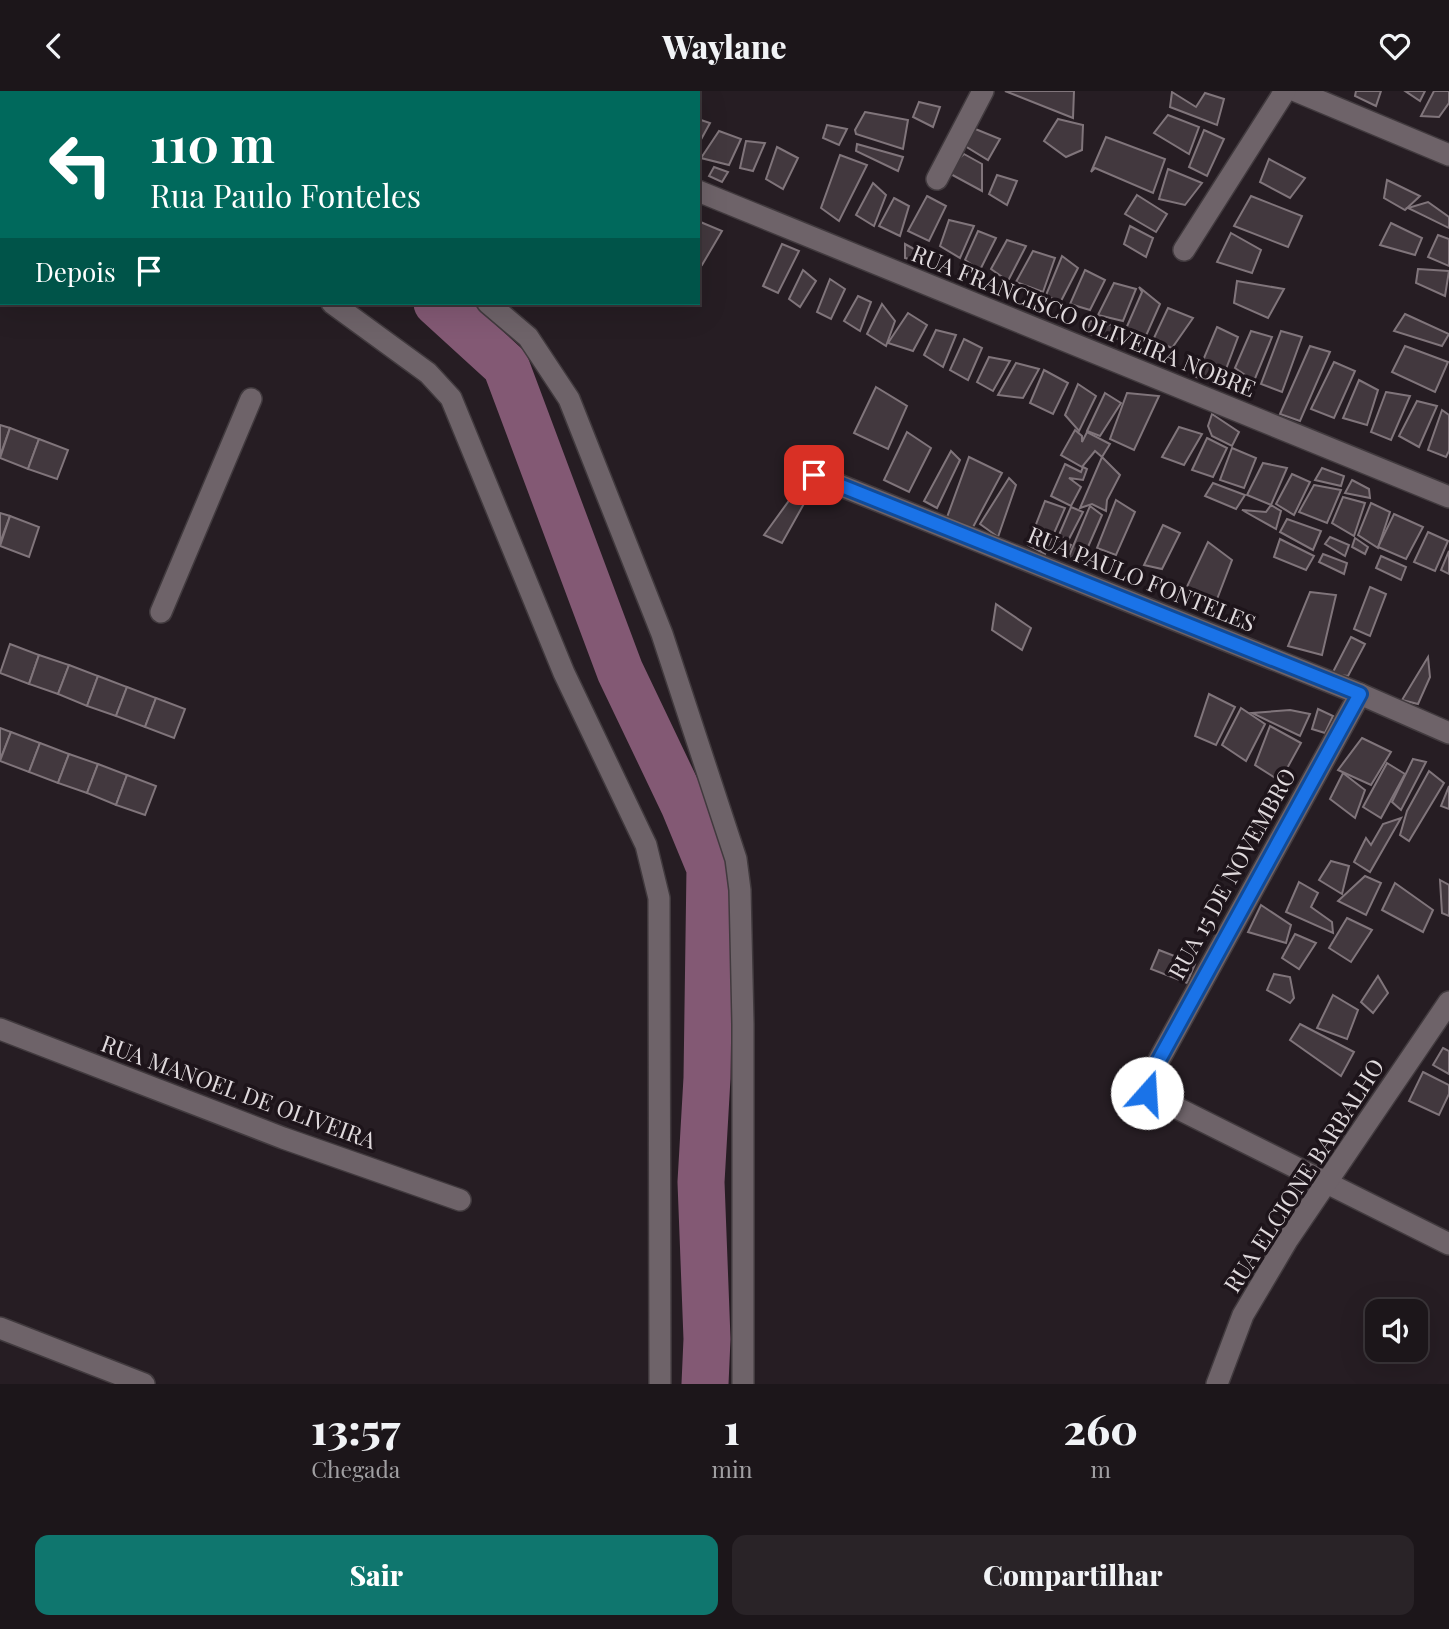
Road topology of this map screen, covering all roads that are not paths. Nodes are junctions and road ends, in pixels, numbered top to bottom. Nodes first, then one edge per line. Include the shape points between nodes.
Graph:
1 (983, 91) edge
2 (1285, 91) edge
3 (1296, 91) edge
4 (1449, 155) edge
5 (937, 179) dead end
6 (700, 192) edge
7 (1185, 250) dead end
8 (335, 305) edge
9 (490, 305) edge
10 (251, 399) dead end
11 (814, 475) dead end
12 (1449, 497) edge
13 (161, 613) dead end
14 (1360, 694) junction
15 (1449, 733) edge
16 (1449, 1002) edge
17 (0, 1029) edge
18 (1326, 1184) junction
19 (460, 1200) dead end
20 (1449, 1244) edge
21 (0, 1328) edge
22 (144, 1384) edge
23 (660, 1384) edge
24 (743, 1384) edge
25 (1217, 1384) edge

1 - 5 street
2 - 7 street
3 - 4 street
6 - 12 street, RUA FRANCISCO OLIVEIRA NOBRE
8 - 23 street via 428,373 451,398 564,673 646,845 659,898
9 - 24 street via 528,337 569,398 662,634 736,859 743,1024
10 - 13 street
11 - 14 street, RUA PAULO FONTELES
14 - 15 street, RUA PAULO FONTELES
14 - 18 street, RUA 15 DE NOVEMBRO via 1149,1078 1147,1093
16 - 18 street, RUA ELCIONE BARBALHO
17 - 19 street, RUA MANOEL DE OLIVEIRA
18 - 20 street
18 - 25 street, RUA ELCIONE BARBALHO via 1243,1315
21 - 22 street

